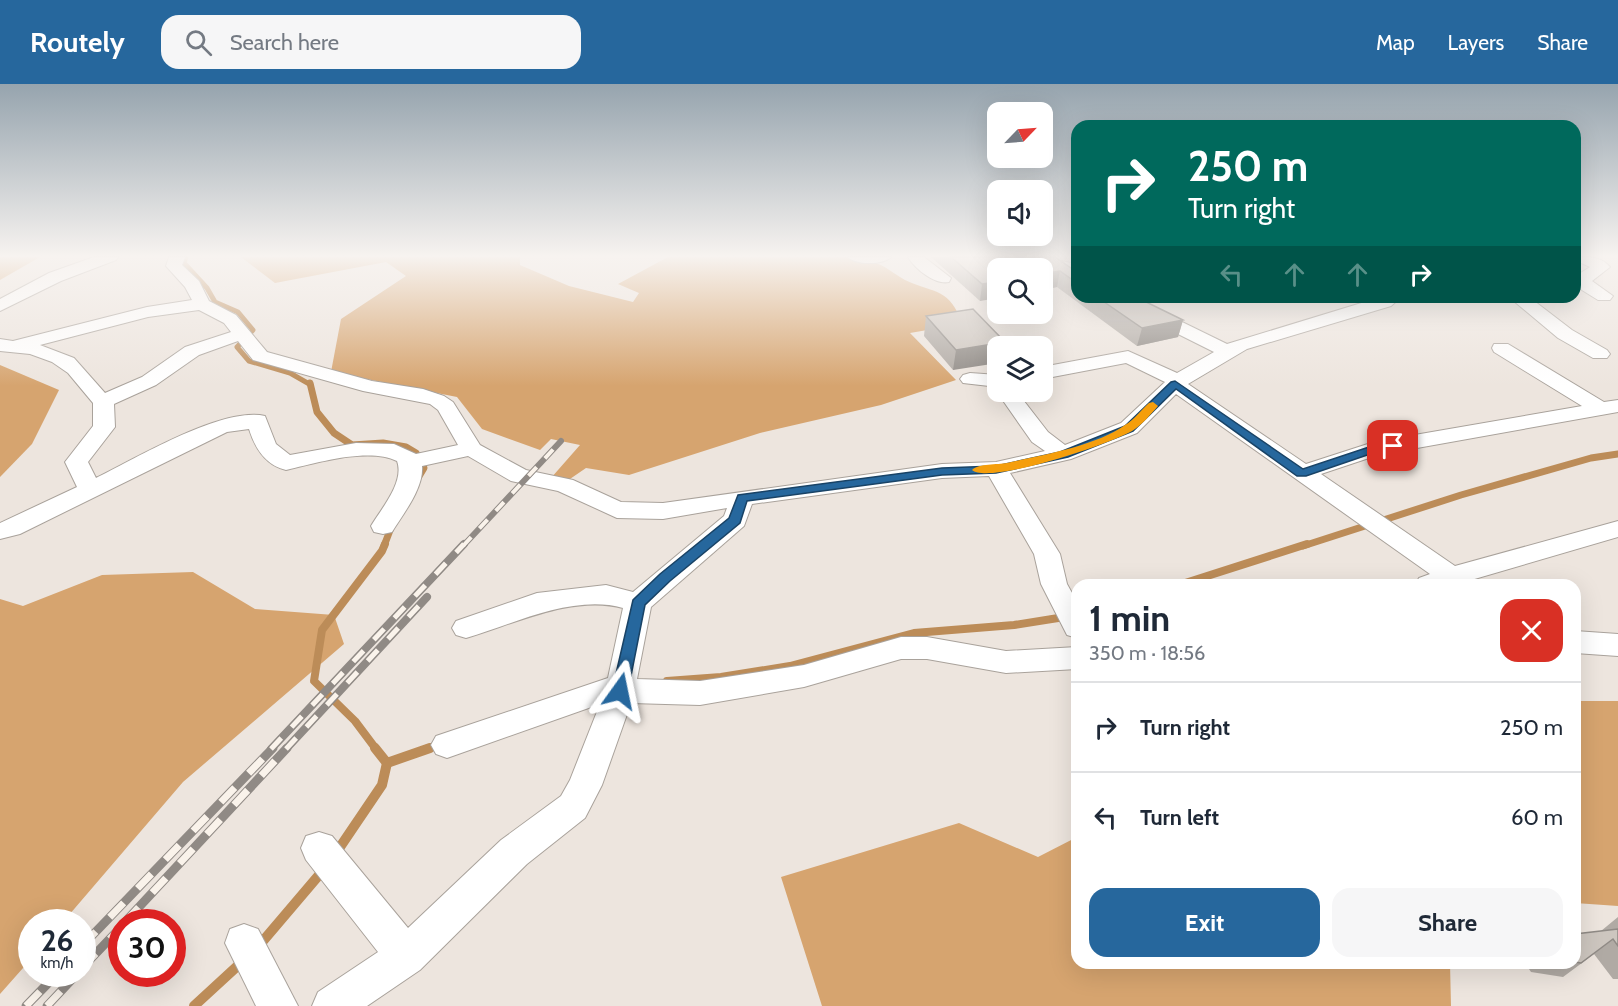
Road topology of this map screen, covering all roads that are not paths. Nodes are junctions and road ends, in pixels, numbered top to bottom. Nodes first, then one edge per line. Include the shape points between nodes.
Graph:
1 (200, 300) edge
2 (1130, 303) edge
3 (1382, 303) edge
4 (1526, 303) edge
5 (202, 304) junction
6 (244, 334) junction
7 (8, 346) edge
8 (1501, 348) dead end
9 (1226, 351) junction
10 (1609, 354) edge
11 (1575, 356) dead end
12 (1053, 371) edge
13 (970, 379) dead end
14 (987, 380) edge
15 (1177, 382) junction
16 (103, 400) junction
17 (1014, 402) edge
18 (1605, 409) edge
19 (1618, 425) edge
20 (471, 449) junction
21 (1063, 454) junction
22 (410, 462) junction
23 (996, 469) junction
24 (1302, 473) junction
25 (90, 489) junction
26 (742, 498) junction
27 (383, 526) dead end
28 (1618, 529) edge
29 (0, 531) edge
30 (1436, 579) edge
31 (1446, 579) edge
32 (638, 603) junction
33 (1071, 617) edge
34 (466, 628) dead end
35 (1581, 642) edge
36 (1618, 645) edge
37 (1071, 658) edge
38 (620, 691) junction
39 (447, 746) dead end
40 (319, 848) dead end
41 (244, 943) dead end
42 (406, 956) junction
43 (278, 1006) edge
44 (332, 1006) edge

1 - 5 street
2 - 9 street
3 - 9 street
4 - 10 street via 1566,334
5 - 6 street via 230,319
5 - 7 street via 147,312
6 - 16 street via 192,351 149,381
6 - 20 street via 260,356 370,387 437,400 446,406
7 - 16 street via 59,356
8 - 18 street
9 - 15 street
10 - 11 street
12 - 15 street via 1128,357
13 - 14 street
15 - 21 street via 1129,428
15 - 24 street
16 - 25 street via 104,427 76,462
17 - 21 street via 1040,437
18 - 19 street
18 - 24 street via 1374,449
20 - 22 street
20 - 26 street via 519,476 565,485 616,510 663,512
21 - 23 street
22 - 25 street via 402,454 386,449 362,449 286,463 266,447 257,420 222,426
22 - 27 street via 408,481
23 - 26 street via 942,471
23 - 33 street via 1047,554 1054,584
24 - 30 street
25 - 29 street
26 - 32 street via 735,520
28 - 31 street
32 - 34 street via 606,594 537,603
32 - 38 street
35 - 36 street
37 - 38 street via 1006,662 927,648 902,648 804,676 700,693
38 - 39 street via 604,690
38 - 42 street via 573,807 514,852
40 - 42 street
41 - 43 street
42 - 44 street

